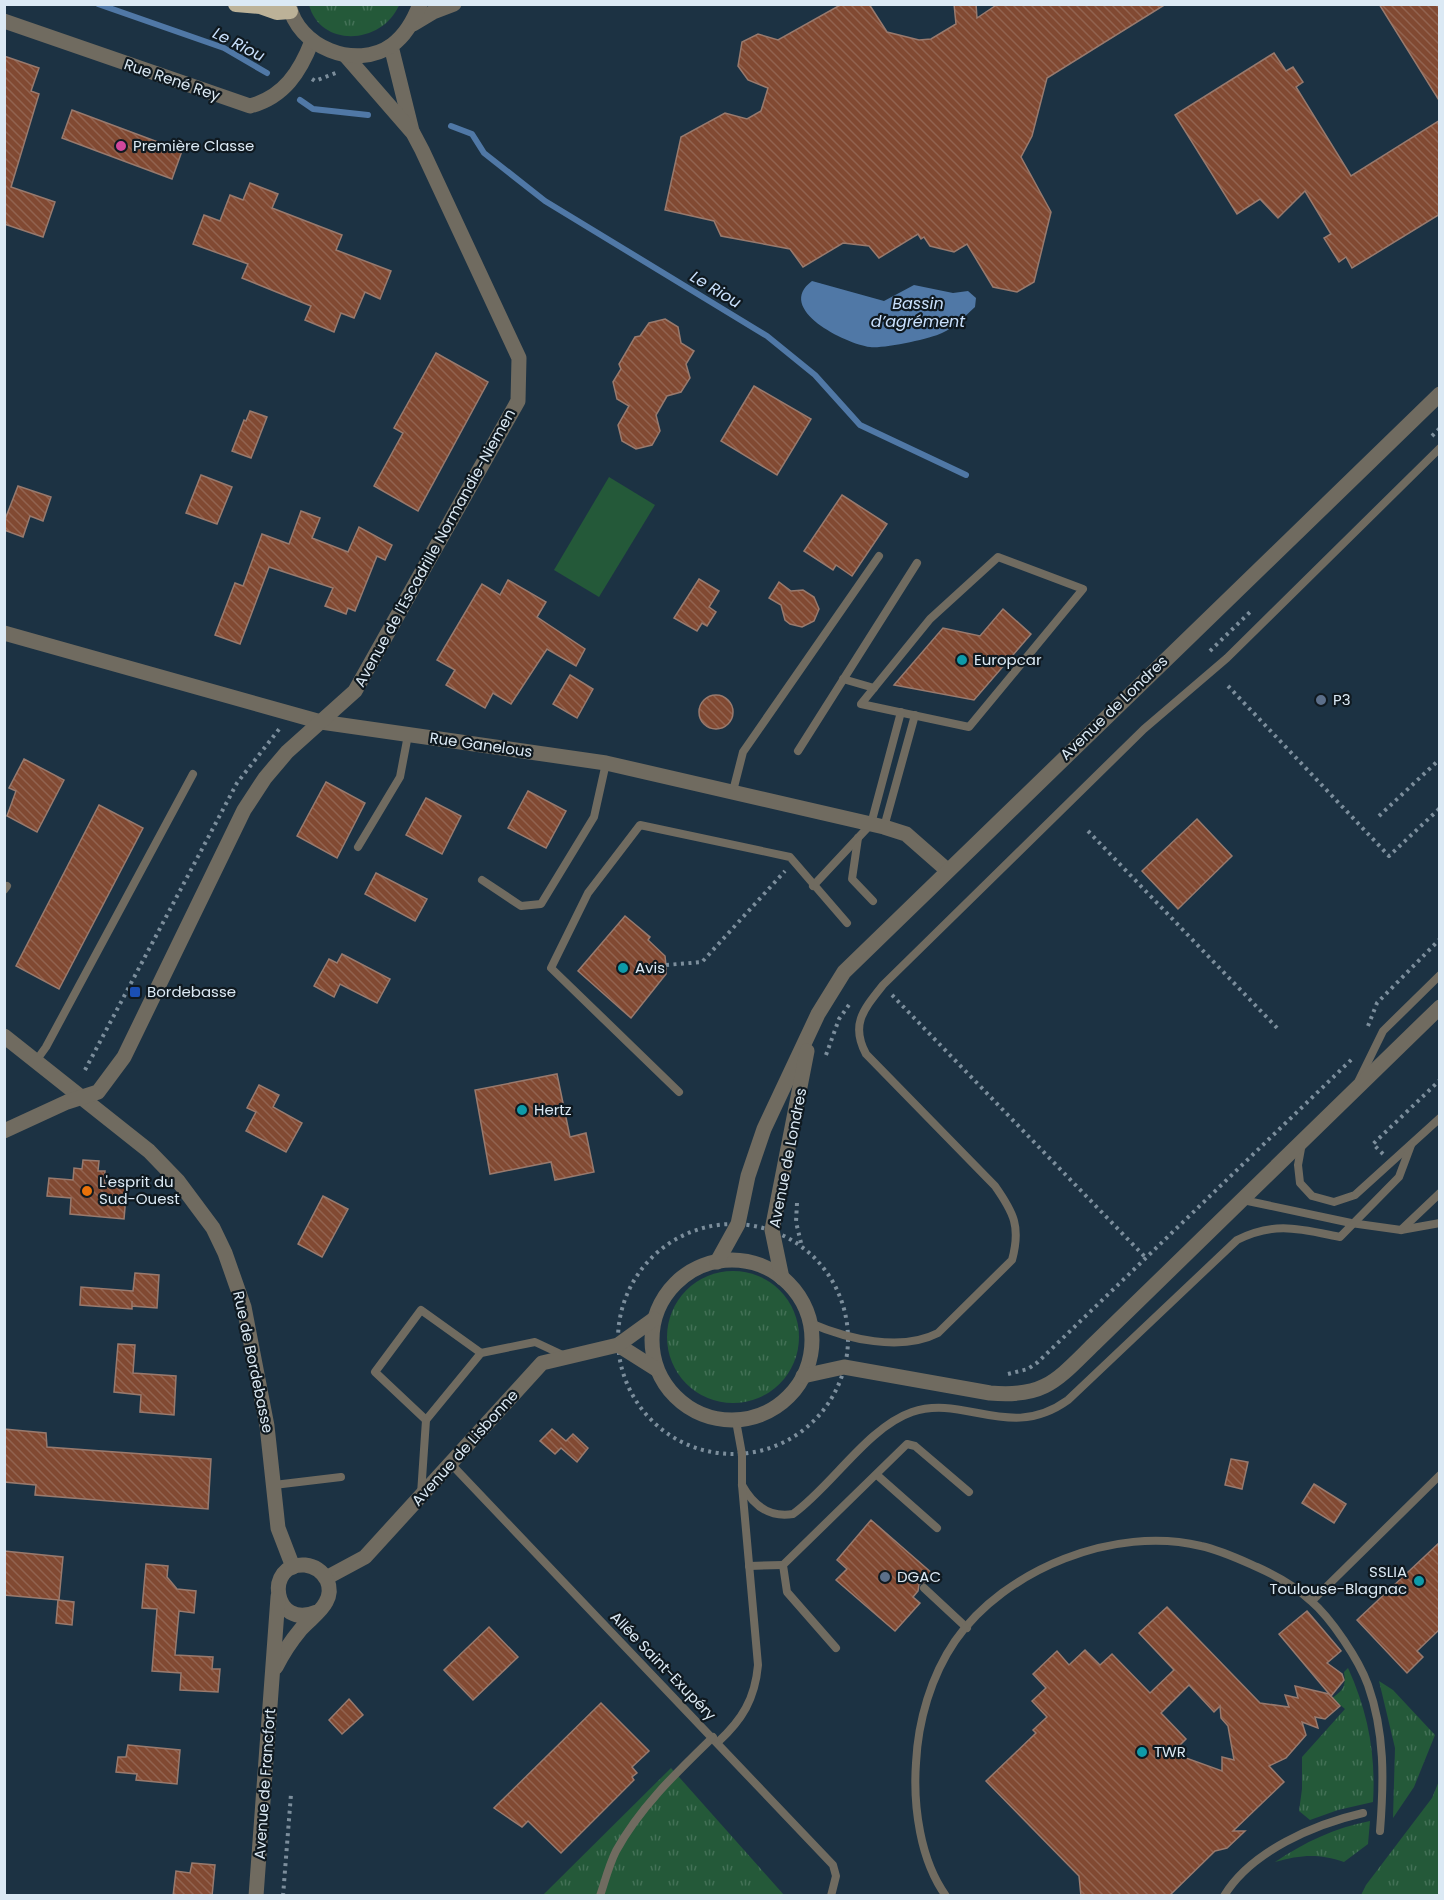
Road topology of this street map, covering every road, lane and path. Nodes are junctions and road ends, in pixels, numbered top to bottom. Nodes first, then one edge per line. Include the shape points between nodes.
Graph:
1 (236, 4) edge
2 (420, 4) edge
3 (453, 4) edge
4 (289, 8) edge
5 (4, 21) edge
6 (413, 24) junction
7 (312, 41) junction
8 (391, 46) junction
9 (346, 56) junction
10 (413, 134) junction
11 (1440, 394) edge
12 (1437, 451) edge
13 (879, 556) dead end
14 (917, 563) dead end
15 (4, 633) edge
16 (843, 680) junction
17 (1228, 686) dead end
18 (874, 688) junction
19 (901, 712) junction
20 (293, 714) junction
21 (915, 715) junction
22 (321, 722) junction
23 (408, 735) junction
24 (798, 751) dead end
25 (1439, 760) edge
26 (606, 763) junction
27 (193, 774) dead end
28 (733, 791) junction
29 (1440, 808) edge
30 (1379, 816) dead end
31 (878, 825) junction
32 (1088, 831) dead end
33 (858, 838) junction
34 (358, 847) dead end
35 (798, 867) junction
36 (947, 870) junction
37 (482, 880) dead end
38 (813, 886) junction
39 (873, 901) dead end
40 (847, 922) dead end
41 (1440, 939) edge
42 (666, 965) dead end
43 (1440, 975) edge
44 (883, 985) junction
45 (1440, 1007) edge
46 (1280, 1031) dead end
47 (1365, 1034) dead end
48 (4, 1036) edge
49 (810, 1037) junction
50 (1353, 1057) dead end
51 (36, 1062) junction
52 (85, 1070) dead end
53 (1355, 1089) junction
54 (679, 1092) dead end
55 (82, 1097) junction
56 (1440, 1118) edge
57 (4, 1131) edge
58 (1302, 1142) junction
59 (1411, 1145) junction
60 (1440, 1193) edge
61 (1243, 1200) junction
62 (1351, 1223) junction
63 (1440, 1223) edge
64 (738, 1224) junction
65 (772, 1230) junction
66 (1401, 1230) junction
67 (1146, 1258) junction
68 (717, 1262) junction
69 (782, 1278) junction
70 (654, 1319) junction
71 (810, 1323) junction
72 (848, 1336) junction
73 (618, 1345) junction
74 (847, 1351) junction
75 (481, 1353) junction
76 (858, 1353) dead end
77 (567, 1357) junction
78 (844, 1367) junction
79 (656, 1368) junction
80 (1000, 1375) dead end
81 (803, 1376) junction
82 (426, 1420) junction
83 (736, 1421) junction
84 (742, 1454) junction
85 (451, 1464) junction
86 (877, 1475) junction
87 (1440, 1475) edge
88 (341, 1477) dead end
89 (274, 1485) junction
90 (742, 1485) junction
91 (969, 1491) dead end
92 (421, 1496) junction
93 (937, 1528) dead end
94 (783, 1565) junction
95 (749, 1566) junction
96 (293, 1567) junction
97 (326, 1578) junction
98 (924, 1588) dead end
99 (278, 1597) junction
100 (1312, 1601) junction
101 (317, 1612) junction
102 (967, 1628) junction
103 (836, 1648) dead end
104 (274, 1672) junction
105 (715, 1740) junction
106 (291, 1794) dead end
107 (1363, 1813) dead end
108 (1380, 1831) dead end
109 (256, 1896) edge
110 (283, 1896) edge
111 (600, 1896) edge
112 (831, 1896) edge
113 (946, 1896) edge
114 (1224, 1896) edge

1 - 4 highway via 277,12
2 - 6 street
3 - 6 street
4 - 7 street
5 - 7 street, Rue René Rey via 250,106 277,95 297,74
6 - 8 street
7 - 9 street
8 - 9 street via 370,55
8 - 10 street, Avenue de l'Escadrille Normandie-Niemen
9 - 10 street, Avenue de l'Escadrille Normandie-Niemen
10 - 22 street, Avenue de l'Escadrille Normandie-Niemen via 519,358 518,401 355,691
11 - 36 street, Avenue de Londres
12 - 44 lane via 1227,658 1144,729
13 - 28 lane via 743,752
14 - 16 lane
15 - 20 street, Rue Ganelous
16 - 18 lane
16 - 24 lane
17 - 29 path via 1389,856
18 - 19 lane via 861,704
18 - 21 lane via 930,619 998,557 1083,590 969,727
19 - 21 lane
19 - 31 lane
20 - 22 street, Rue Ganelous
20 - 52 path via 262,747 237,783
21 - 31 lane
22 - 23 street, Rue Ganelous
22 - 55 street, Avenue de l'Escadrille Normandie-Niemen via 287,752 254,794 124,1057 98,1092
23 - 26 street, Rue Ganelous
23 - 34 lane via 400,777
25 - 30 path
26 - 28 street, Rue Ganelous
26 - 37 lane via 594,817 541,904 521,906
27 - 51 lane
28 - 31 street, Rue Ganelous
31 - 33 lane
31 - 36 street, Rue Ganelous via 906,834
32 - 46 path
33 - 38 lane
33 - 39 lane via 852,879
35 - 38 lane
35 - 42 path via 784,871 702,962
35 - 54 lane via 790,857 640,825 588,893 550,968
36 - 49 street, Avenue de Londres via 844,972 818,1014
38 - 40 lane
41 - 47 path via 1377,1003
43 - 53 lane via 1383,1031
44 - 67 path
44 - 72 lane via 859,1022 860,1042 866,1054 995,1186 1012,1210 1016,1246 1012,1260 938,1333 913,1342
45 - 53 street
48 - 51 street, Rue de Bordebasse
49 - 64 street, Avenue de Londres via 764,1129 748,1176
49 - 65 street, Avenue de Londres
50 - 67 path
51 - 55 street, Rue de Bordebasse
53 - 58 street
55 - 57 street, Avenue de l'Escadrille Normandie-Niemen
55 - 89 street, Rue de Bordebasse via 149,1151 178,1181 213,1228 244,1307
56 - 59 lane
58 - 59 lane via 1300,1183 1312,1196 1334,1202 1356,1195
58 - 61 street
59 - 62 lane via 1399,1177
60 - 66 lane
61 - 62 lane
61 - 78 street via 1065,1372 1040,1390 1014,1395 990,1393
62 - 66 lane
62 - 90 lane via 1340,1237 1285,1227 1252,1232 1230,1245 1054,1409 1024,1419 933,1408 909,1413 884,1428 793,1514 772,1515 748,1496
63 - 66 lane
64 - 65 path
64 - 68 street, Avenue de Londres
64 - 73 path via 696,1230 676,1238 651,1257 632,1283 621,1313
65 - 69 street, Avenue de Londres
65 - 72 path via 802,1247 826,1271 842,1302
67 - 80 path via 1038,1362 1028,1369
68 - 69 street via 748,1261
68 - 70 street via 702,1265 681,1278 664,1296
69 - 71 street via 802,1301
70 - 73 street, Avenue de Lisbonne
70 - 79 street via 651,1344
71 - 72 lane
71 - 81 street via 812,1345
72 - 74 path
73 - 77 street, Avenue de Lisbonne
73 - 79 street
73 - 84 path via 627,1384 654,1423 695,1448 718,1454
74 - 76 path
74 - 78 path
75 - 77 lane via 535,1342
75 - 82 lane
75 - 82 lane via 421,1310 375,1372
77 - 85 street, Avenue de Lisbonne via 542,1363
78 - 81 street
78 - 84 path via 834,1394 795,1436 770,1448
79 - 83 street via 669,1391 688,1408 711,1418
81 - 83 street via 781,1404 759,1416
82 - 92 lane
83 - 84 lane
84 - 90 lane
85 - 92 street, Avenue de Lisbonne
85 - 105 lane, Allée Saint-Exupéry
86 - 91 lane via 907,1444 915,1446
86 - 93 lane
86 - 94 lane
87 - 100 lane
88 - 89 lane
89 - 96 street, Rue de Bordebasse via 278,1528
90 - 95 lane
92 - 97 street, Avenue de Lisbonne via 365,1557
94 - 95 lane
94 - 103 lane via 787,1592
95 - 105 lane via 758,1665 756,1683 743,1717
96 - 97 street via 312,1566
96 - 99 street via 282,1576
97 - 101 street via 329,1593
98 - 102 lane
99 - 101 street via 294,1615
99 - 104 street, Avenue de Francfort
100 - 102 lane via 1272,1574 1200,1545 1122,1542 1047,1566 1016,1583
100 - 108 lane via 1342,1640 1367,1684 1381,1734 1384,1770
101 - 104 street, Avenue de Francfort via 286,1648
102 - 113 lane via 940,1668 917,1743 914,1788 918,1821 926,1852
104 - 109 street, Avenue de Francfort
105 - 111 lane via 674,1774 637,1817 615,1853
105 - 112 lane, Allée Saint-Exupéry via 833,1865 836,1876
106 - 110 path
107 - 114 lane via 1293,1838 1268,1853 1230,1885

